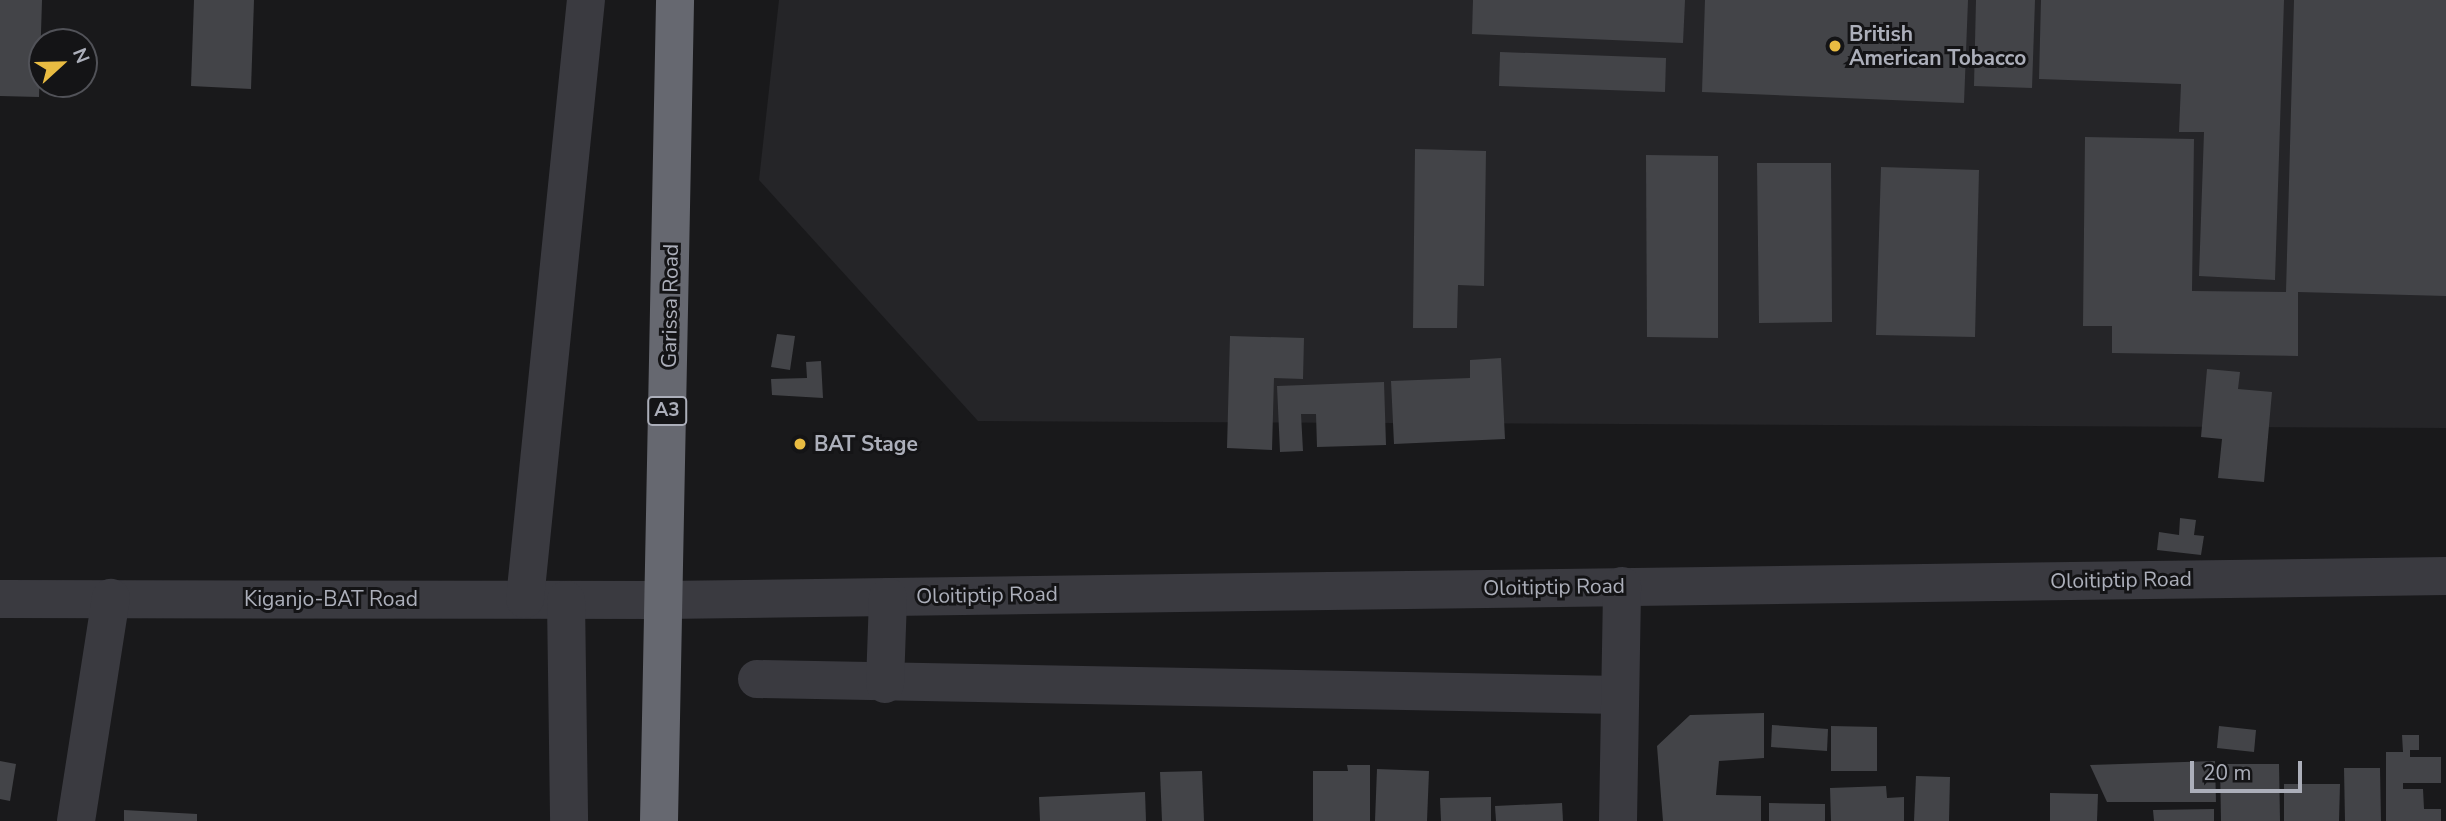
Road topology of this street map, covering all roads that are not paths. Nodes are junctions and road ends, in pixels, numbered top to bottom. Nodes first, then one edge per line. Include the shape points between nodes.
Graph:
1 (586, 0) edge
2 (675, 0) edge
3 (2446, 576) edge
4 (1622, 586) junction
5 (888, 597) junction
6 (111, 598) junction
7 (0, 599) edge
8 (525, 599) junction
9 (566, 600) junction
10 (663, 600) junction
11 (757, 679) dead end
12 (885, 684) junction
13 (1619, 695) junction
14 (76, 821) edge
15 (569, 821) edge
16 (659, 821) edge
17 (1618, 821) edge

1 - 8 street
2 - 10 highway, Garissa Road / A3
3 - 4 street, Oloitiptip Road
4 - 5 street, Oloitiptip Road
4 - 13 street
5 - 10 street, Oloitiptip Road
5 - 12 street
6 - 7 street, Kiganjo-BAT Road
6 - 8 street, Kiganjo-BAT Road
6 - 14 street
8 - 9 street, Kiganjo-BAT Road
9 - 10 street, Kiganjo-BAT Road
9 - 15 street
10 - 16 highway, Garissa Road / A3
11 - 12 street
12 - 13 street
13 - 17 street

